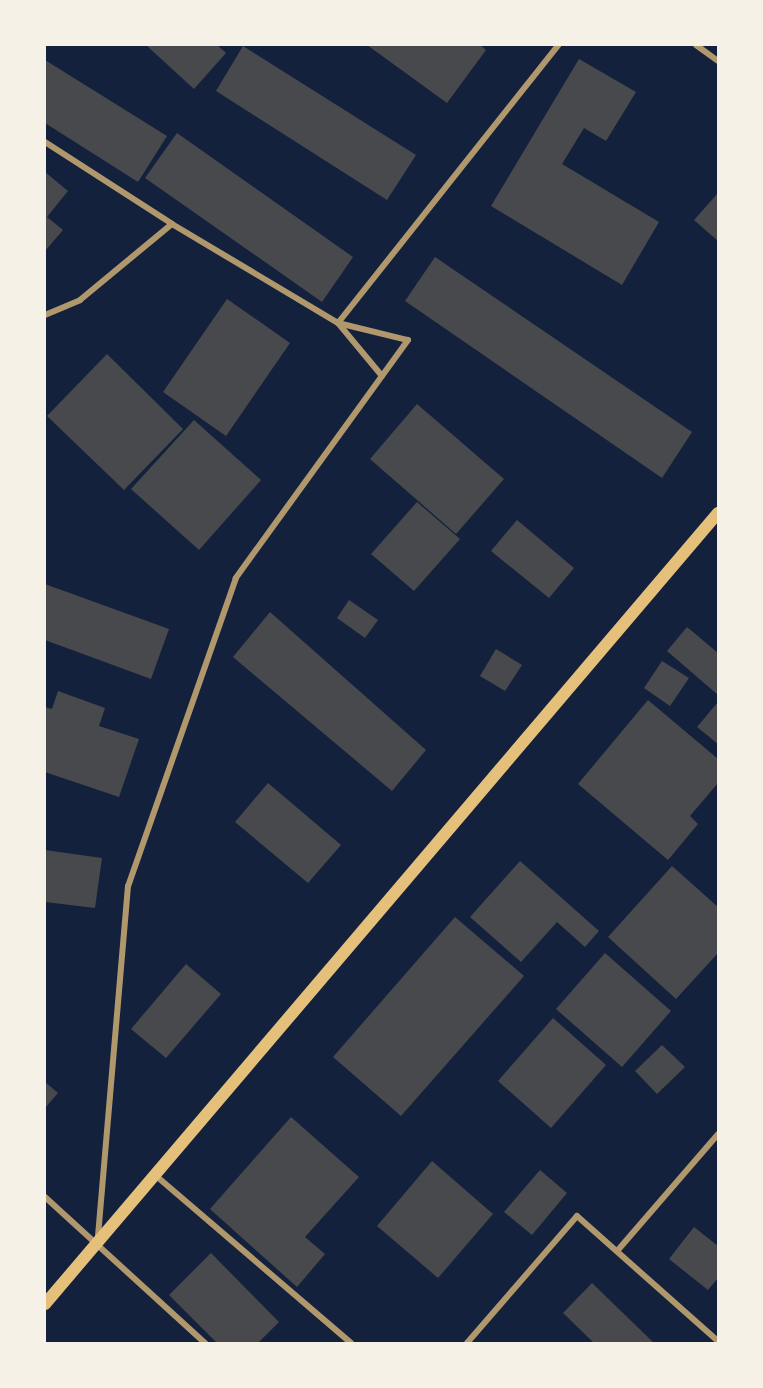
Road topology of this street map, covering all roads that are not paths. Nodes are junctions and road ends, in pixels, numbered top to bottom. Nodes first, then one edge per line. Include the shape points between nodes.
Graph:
1 (558, 45) edge
2 (696, 45) edge
3 (718, 62) edge
4 (45, 142) edge
5 (172, 224) junction
6 (45, 315) edge
7 (338, 323) junction
8 (382, 376) junction
9 (718, 513) edge
10 (718, 1134) edge
11 (155, 1174) junction
12 (45, 1197) edge
13 (98, 1242) junction
14 (618, 1250) junction
15 (45, 1304) edge
16 (718, 1341) edge
17 (205, 1343) edge
18 (351, 1343) edge
19 (467, 1343) edge

1 - 7 street
2 - 3 street
4 - 5 street
5 - 6 street via 80,300
5 - 7 street
7 - 8 street
7 - 8 street via 408,340
8 - 13 street via 236,578 128,886
9 - 11 main road
10 - 14 street
11 - 13 main road
11 - 18 street
12 - 13 street
13 - 15 main road
13 - 17 street
14 - 16 street
14 - 19 street via 577,1216

